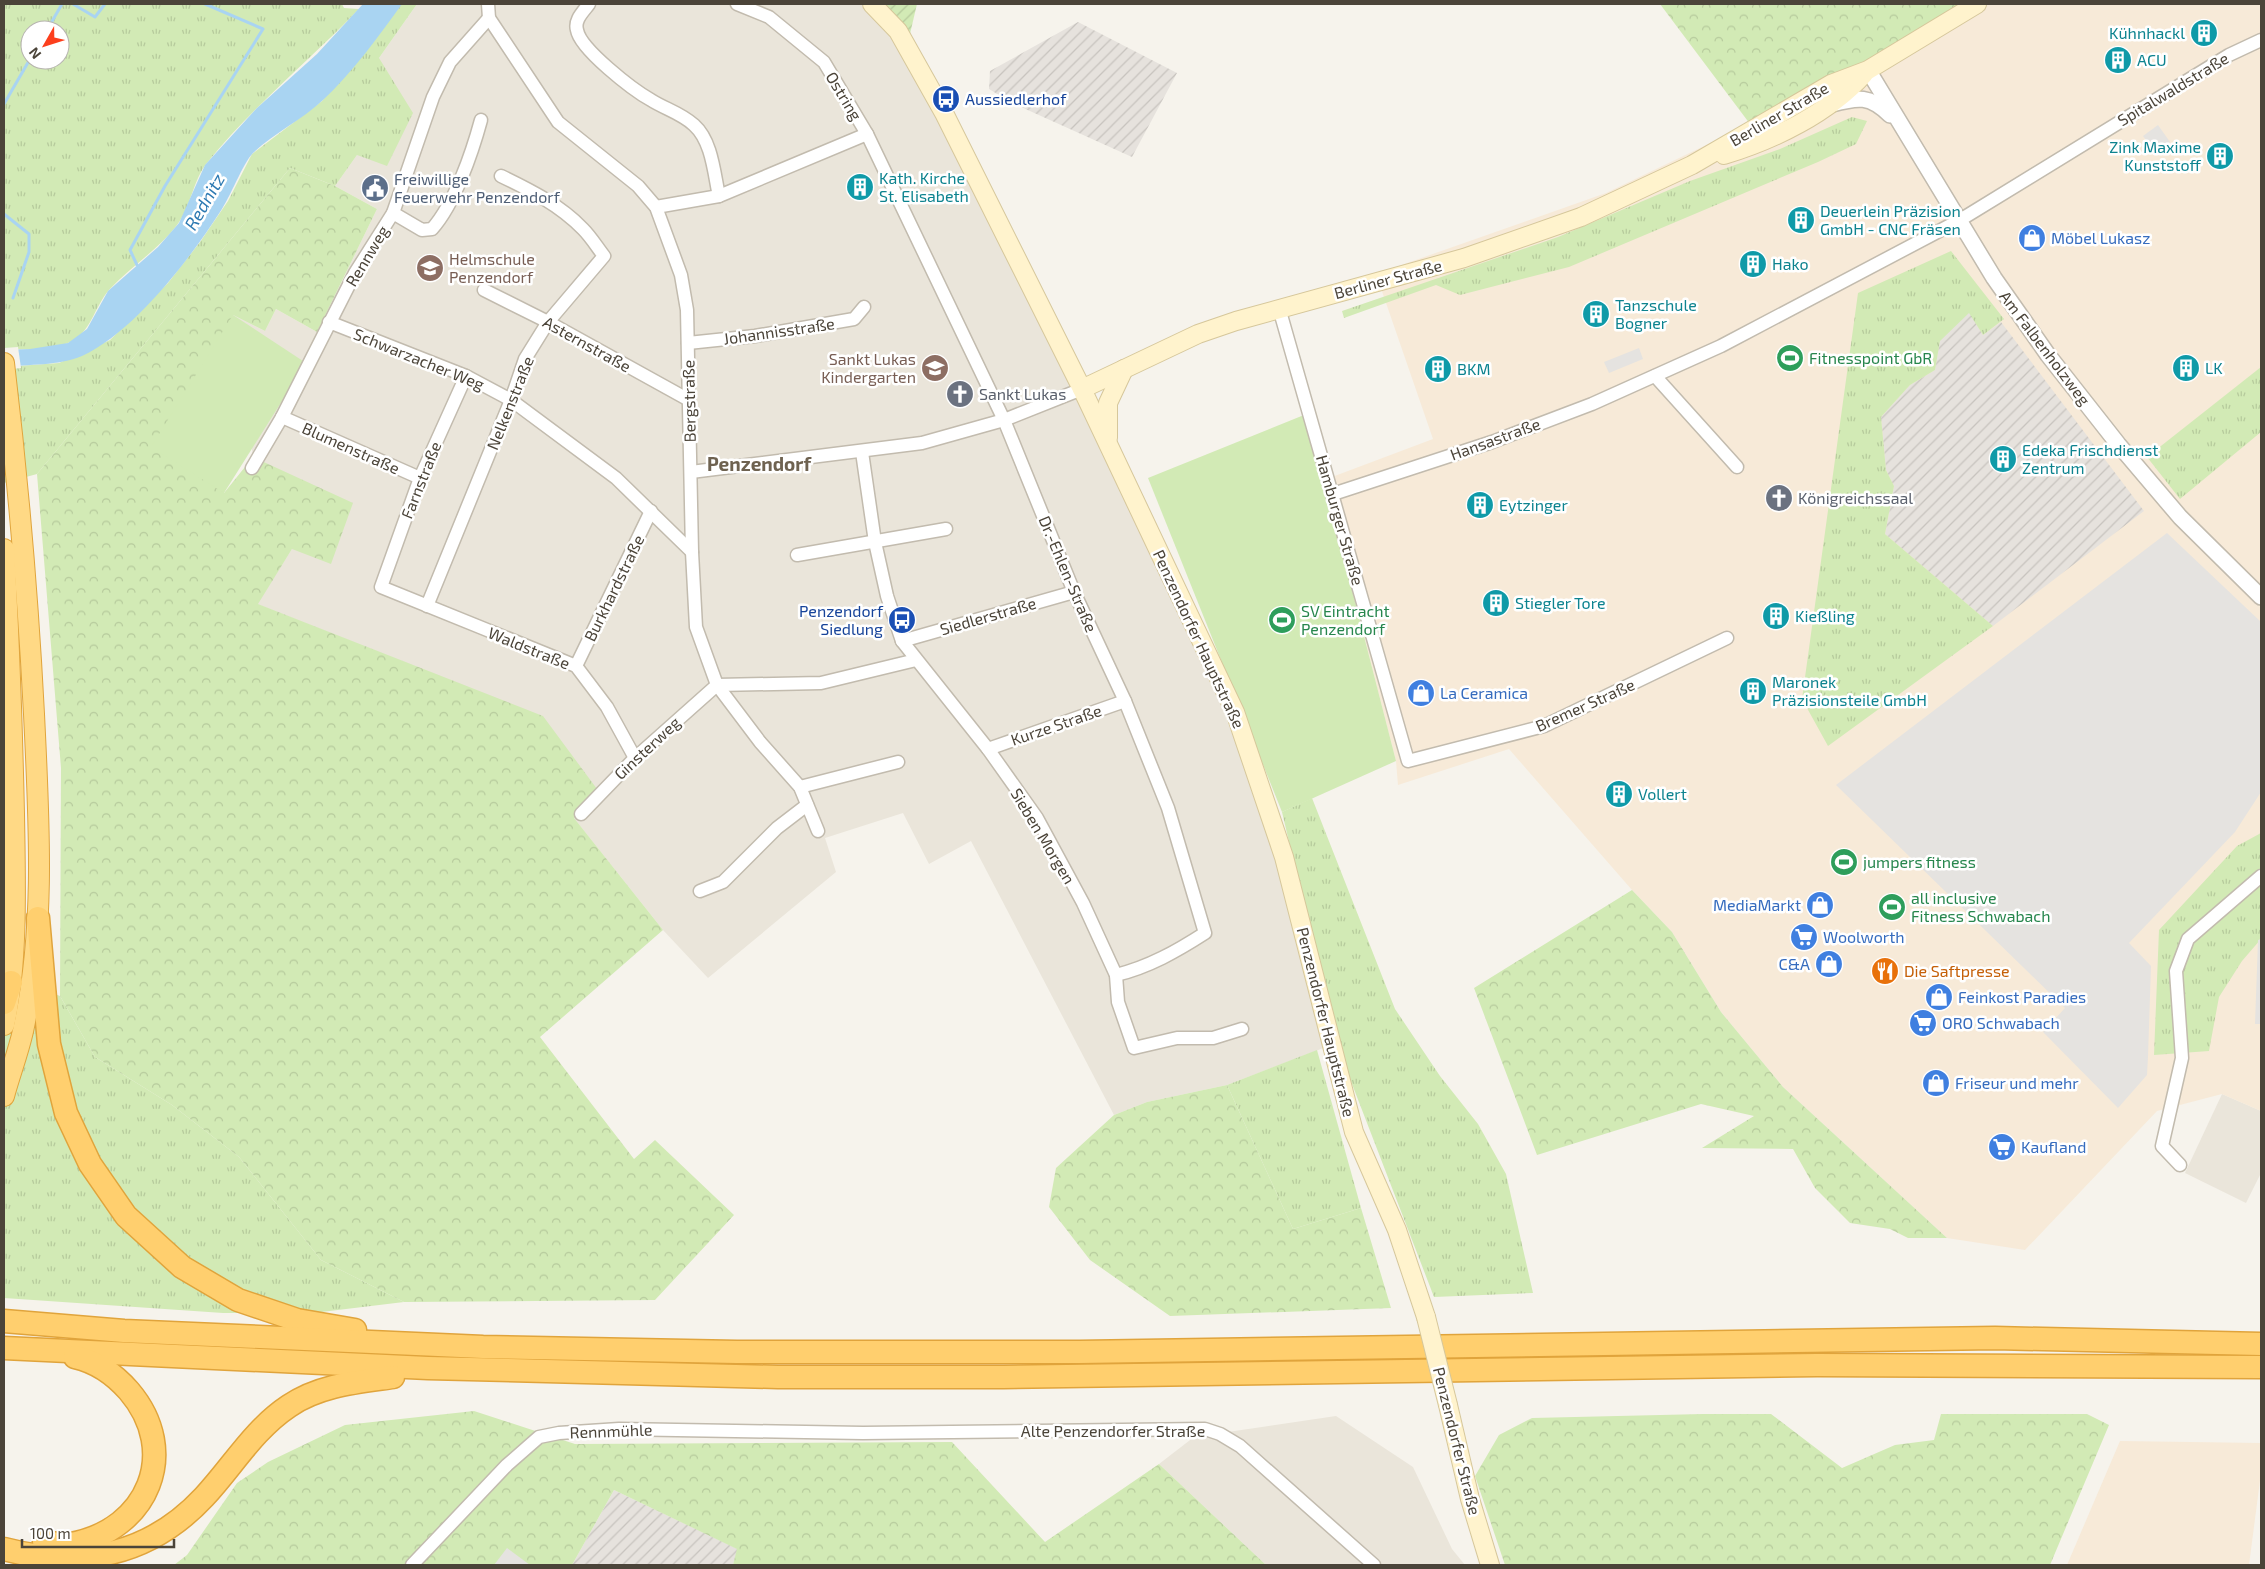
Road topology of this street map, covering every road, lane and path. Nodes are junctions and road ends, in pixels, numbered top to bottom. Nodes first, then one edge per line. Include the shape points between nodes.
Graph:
1 (488, 4) edge
2 (589, 4) edge
3 (737, 4) edge
4 (872, 4) edge
5 (1977, 4) edge
6 (489, 18) junction
7 (2261, 40) edge
8 (1868, 70) junction
9 (1828, 105) junction
10 (480, 120) dead end
11 (1905, 129) junction
12 (867, 134) junction
13 (1692, 165) junction
14 (501, 176) dead end
15 (719, 196) junction
16 (656, 208) junction
17 (393, 212) junction
18 (1960, 220) junction
19 (484, 290) dead end
20 (864, 307) dead end
21 (1279, 308) junction
22 (328, 322) junction
23 (548, 322) junction
24 (688, 343) junction
25 (4, 364) edge
26 (1124, 369) junction
27 (466, 376) junction
28 (1655, 376) junction
29 (1082, 389) junction
30 (512, 400) junction
31 (689, 400) junction
32 (282, 417) junction
33 (1004, 420) junction
34 (1108, 444) junction
35 (862, 452) junction
36 (1738, 467) dead end
37 (252, 468) dead end
38 (691, 472) junction
39 (420, 478) junction
40 (1333, 494) junction
41 (651, 511) junction
42 (946, 529) dead end
43 (875, 542) junction
44 (4, 549) edge
45 (692, 552) junction
46 (797, 554) dead end
47 (381, 587) joint
48 (1074, 592) junction
49 (2261, 597) edge
50 (427, 606) junction
51 (1727, 638) dead end
52 (902, 641) junction
53 (916, 660) junction
54 (576, 666) junction
55 (717, 685) junction
56 (1125, 700) junction
57 (988, 749) junction
58 (635, 758) junction
59 (1408, 761) joint
60 (898, 762) dead end
61 (800, 788) junction
62 (807, 805) junction
63 (581, 814) dead end
64 (818, 831) dead end
65 (2261, 876) edge
66 (700, 891) dead end
67 (38, 918) junction
68 (1116, 975) junction
69 (11, 982) junction
70 (4, 1004) edge
71 (4, 1025) edge
72 (1242, 1030) dead end
73 (4, 1096) edge
74 (2180, 1165) dead end
75 (1426, 1317) joint
76 (4, 1321) edge
77 (404, 1344) junction
78 (2261, 1344) edge
79 (4, 1348) edge
80 (27, 1350) junction
81 (2261, 1367) edge
82 (428, 1368) junction
83 (863, 1433) joint
84 (4, 1534) edge
85 (4, 1549) edge
86 (412, 1565) edge
87 (1374, 1565) edge
88 (1490, 1565) edge

1 - 6 street, Bergstraße
2 - 15 street via 578,19 576,30 581,40 607,67 651,100 675,111 694,125 708,147
3 - 12 street, Ostring via 769,17 824,62
4 - 29 main road, Penzendorfer Hauptstraße via 898,31 920,66
5 - 8 main road, Berliner Straße
6 - 16 street, Bergstraße via 558,122 638,186
6 - 17 street, Rennweg via 450,62 434,97
7 - 18 street, Spitalwaldstraße via 2205,70
8 - 9 main road, Berliner Straße via 1853,87
8 - 11 street, Am Falbenholzweg
8 - 13 main road, Berliner Straße via 1831,84
9 - 11 street via 1850,99 1871,99
9 - 13 main road, Berliner Straße via 1777,135
10 - 17 street via 464,171 432,229 422,230
11 - 18 street, Am Falbenholzweg
12 - 15 street, Ostring
12 - 33 street, Dr.-Ehlen-Straße
13 - 21 main road, Berliner Straße via 1581,217 1489,249
14 - 23 street, Nelkenstraße via 536,193 560,210 582,228 604,256
15 - 16 street, Ostring
16 - 24 street, Bergstraße via 681,275
17 - 22 street, Rennweg
18 - 28 street, Hansastraße via 1721,346
18 - 49 street, Am Falbenholzweg via 2010,302 2118,444 2180,517
19 - 23 street, Asternstraße
20 - 24 street, Johannisstraße via 854,319 764,335
21 - 26 main road, Berliner Straße via 1198,334
21 - 40 street, Hamburger Straße
22 - 27 street, Schwarzacher Weg
22 - 32 street, Rennweg
23 - 30 street, Nelkenstraße via 525,359
23 - 31 street, Asternstraße
24 - 31 street, Bergstraße
25 - 67 highway via 19,487 31,655 38,798
26 - 29 main road, Berliner Straße
26 - 34 main road via 1108,403
27 - 30 street, Schwarzacher Weg
27 - 39 street, Farnstraße
28 - 36 street
28 - 40 street, Hansastraße via 1492,442
29 - 33 street
29 - 34 main road, Penzendorfer Hauptstraße
30 - 41 street, Schwarzacher Weg via 616,478
30 - 50 street, Nelkenstraße
31 - 38 street, Bergstraße
32 - 37 street, Rennweg
32 - 39 street, Blumenstraße
33 - 35 street via 922,443
33 - 48 street, Dr.-Ehlen-Straße
34 - 75 main road, Penzendorfer Hauptstraße via 1235,712 1284,857 1354,1132 1397,1230
35 - 38 street
35 - 43 street, Sieben Morgen
38 - 45 street, Bergstraße
39 - 47 street, Farnstraße
40 - 59 street, Hamburger Straße
41 - 45 street, Schwarzacher Weg
41 - 54 street, Burkhardstraße
42 - 43 street
43 - 46 street
43 - 52 street, Sieben Morgen
44 - 69 highway via 15,872
45 - 55 street, Bergstraße via 696,627
47 - 50 street, Waldstraße
48 - 52 street, Siedlerstraße
48 - 56 street, Dr.-Ehlen-Straße
50 - 54 street, Waldstraße
51 - 59 street, Bremer Straße via 1544,726
52 - 53 street, Sieben Morgen
53 - 55 street via 821,683
53 - 57 street, Sieben Morgen
54 - 58 street, Waldstraße via 607,707
55 - 58 street, Ginsterweg
55 - 61 street, Bergstraße
56 - 57 street, Kurze Straße
56 - 68 street, Dr.-Ehlen-Straße via 1168,808 1205,933 1171,954 1134,971
57 - 68 street, Sieben Morgen via 1036,818 1083,903
58 - 63 street, Ginsterweg
60 - 61 street
61 - 62 street, Bergstraße
62 - 64 street, Bergstraße
62 - 66 street via 777,828 722,882
65 - 74 street via 2188,939 2176,971 2182,1058 2162,1146
67 - 73 highway via 23,1031
67 - 77 highway via 49,1044 66,1113 90,1164 126,1216 182,1267 238,1300 297,1320 347,1328
68 - 72 street, Sieben Morgen via 1118,1002 1134,1048 1177,1038 1213,1038
69 - 70 highway
69 - 71 highway
75 - 88 main road, Penzendorfer Straße, bridge via 1470,1499
76 - 77 highway via 124,1331
77 - 78 highway via 589,1350 884,1352 1995,1338
79 - 80 highway
80 - 82 highway
80 - 84 highway via 78,1358 96,1364 120,1380 138,1401 153,1431 154,1466 145,1494 126,1518 94,1538 69,1545
81 - 82 highway via 1817,1365 1004,1377 678,1376
82 - 85 highway via 331,1386 290,1405 260,1429 203,1498 169,1528 129,1548 104,1556 71,1560 31,1556
83 - 86 street, Rennmühle via 619,1429 558,1433 539,1438 507,1465
83 - 87 street, Alte Penzendorfer Straße via 1206,1429 1240,1446

